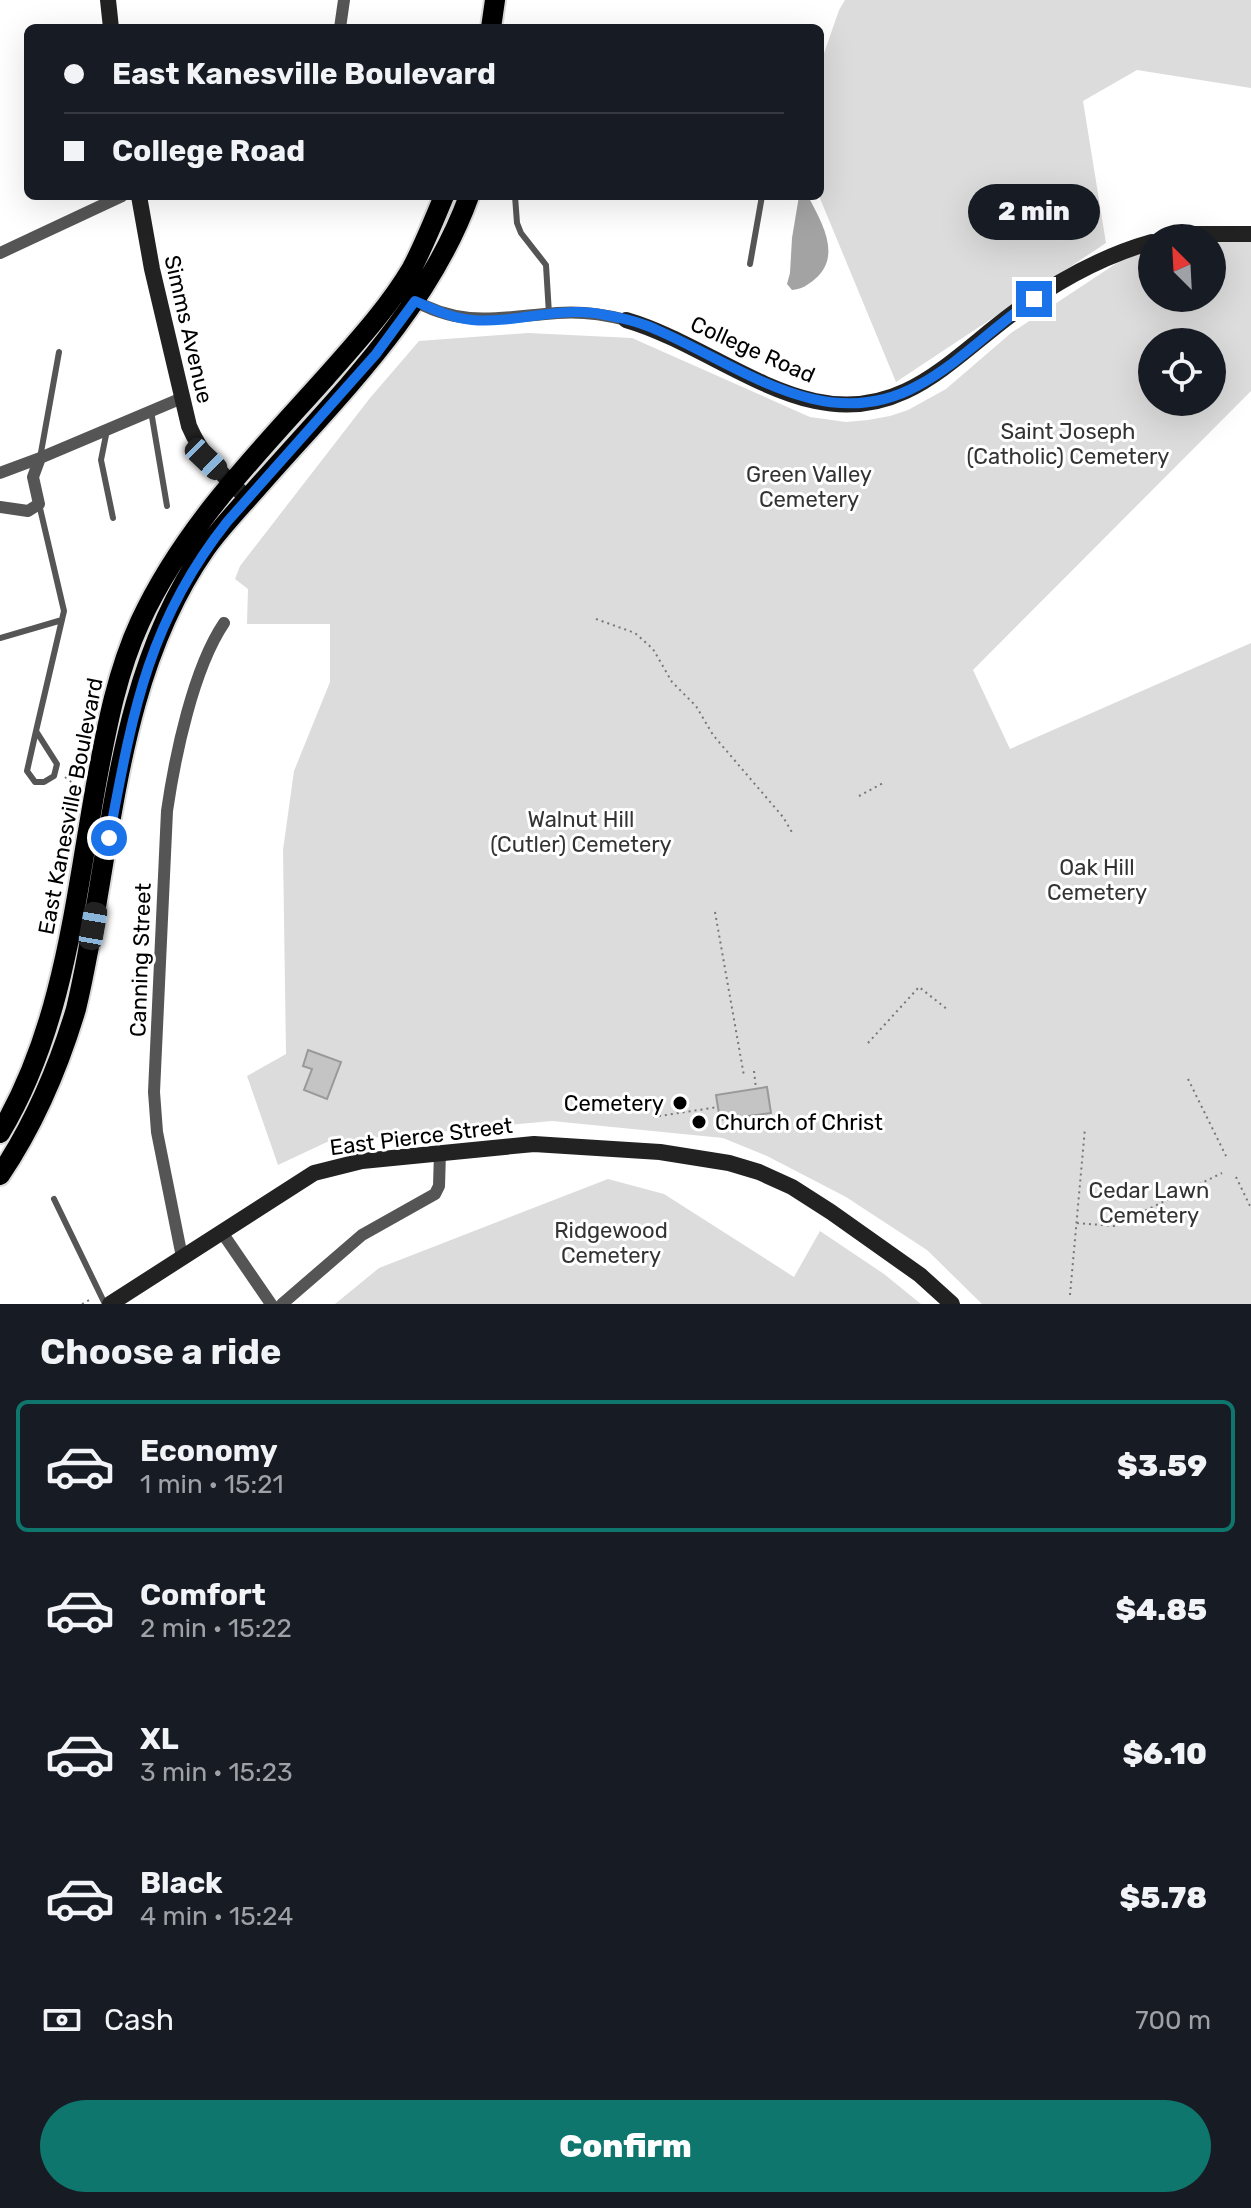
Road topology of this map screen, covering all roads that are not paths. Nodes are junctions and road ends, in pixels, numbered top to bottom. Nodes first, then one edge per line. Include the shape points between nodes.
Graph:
1 (108, 0) edge
2 (344, 0) edge
3 (495, 0) edge
4 (111, 24) edge
5 (341, 24) edge
6 (492, 24) edge
7 (113, 200) edge
8 (140, 200) edge
9 (442, 200) edge
10 (467, 200) edge
11 (515, 200) edge
12 (761, 200) edge
13 (1226, 234) edge
14 (1251, 234) edge
15 (1138, 247) edge
16 (0, 253) edge
17 (750, 264) dead end
18 (406, 295) junction
19 (549, 314) junction
20 (626, 320) joint
21 (59, 352) dead end
22 (182, 398) junction
23 (151, 411) junction
24 (107, 430) junction
25 (40, 458) junction
26 (0, 473) edge
27 (232, 484) junction
28 (248, 499) junction
29 (39, 504) junction
30 (167, 506) dead end
31 (0, 507) edge
32 (113, 518) dead end
33 (62, 620) junction
34 (224, 623) dead end
35 (0, 638) edge
36 (36, 731) junction
37 (0, 1133) edge
38 (440, 1152) junction
39 (0, 1175) edge
40 (54, 1199) dead end
41 (221, 1231) junction
42 (182, 1257) junction
43 (108, 1304) edge
44 (271, 1304) edge
45 (282, 1304) edge
46 (952, 1304) edge

1 - 4 street
2 - 5 street
3 - 6 main road
7 - 16 street
8 - 22 street, Simms Avenue
9 - 18 main road, East Kanesville Boulevard
10 - 18 main road, East Kanesville Boulevard via 442,257
11 - 19 lane via 521,233 546,265
12 - 17 lane
13 - 14 street
15 - 20 street, College Road via 1047,290 916,387 855,405 799,397
18 - 19 street, College Road via 471,320
18 - 27 main road, East Kanesville Boulevard
18 - 28 main road, East Kanesville Boulevard via 376,354
19 - 20 street, College Road via 584,312
21 - 25 lane
22 - 23 street
22 - 27 street, Simms Avenue via 197,447
23 - 24 street
23 - 30 lane
24 - 25 street
24 - 32 lane via 101,460
25 - 26 street
25 - 29 street via 33,477
27 - 28 street, Simms Avenue
27 - 37 main road, East Kanesville Boulevard via 170,564 126,657 105,732 56,998 32,1072
28 - 39 main road, East Kanesville Boulevard via 185,582 149,661 131,720 76,1009 43,1101
29 - 31 street via 28,511
29 - 33 lane
33 - 35 lane
33 - 36 lane
34 - 42 street, Canning Street via 201,668 167,811 154,1092
36 - 36 lane via 55,758 56,771 39,783 27,771
38 - 41 street, East Pierce Street via 327,1169
38 - 45 street via 435,1194 362,1235
38 - 46 street, East Pierce Street via 534,1144 729,1163 792,1187 890,1253
40 - 43 lane
41 - 42 street, East Pierce Street
41 - 44 street
42 - 43 street, East Pierce Street

